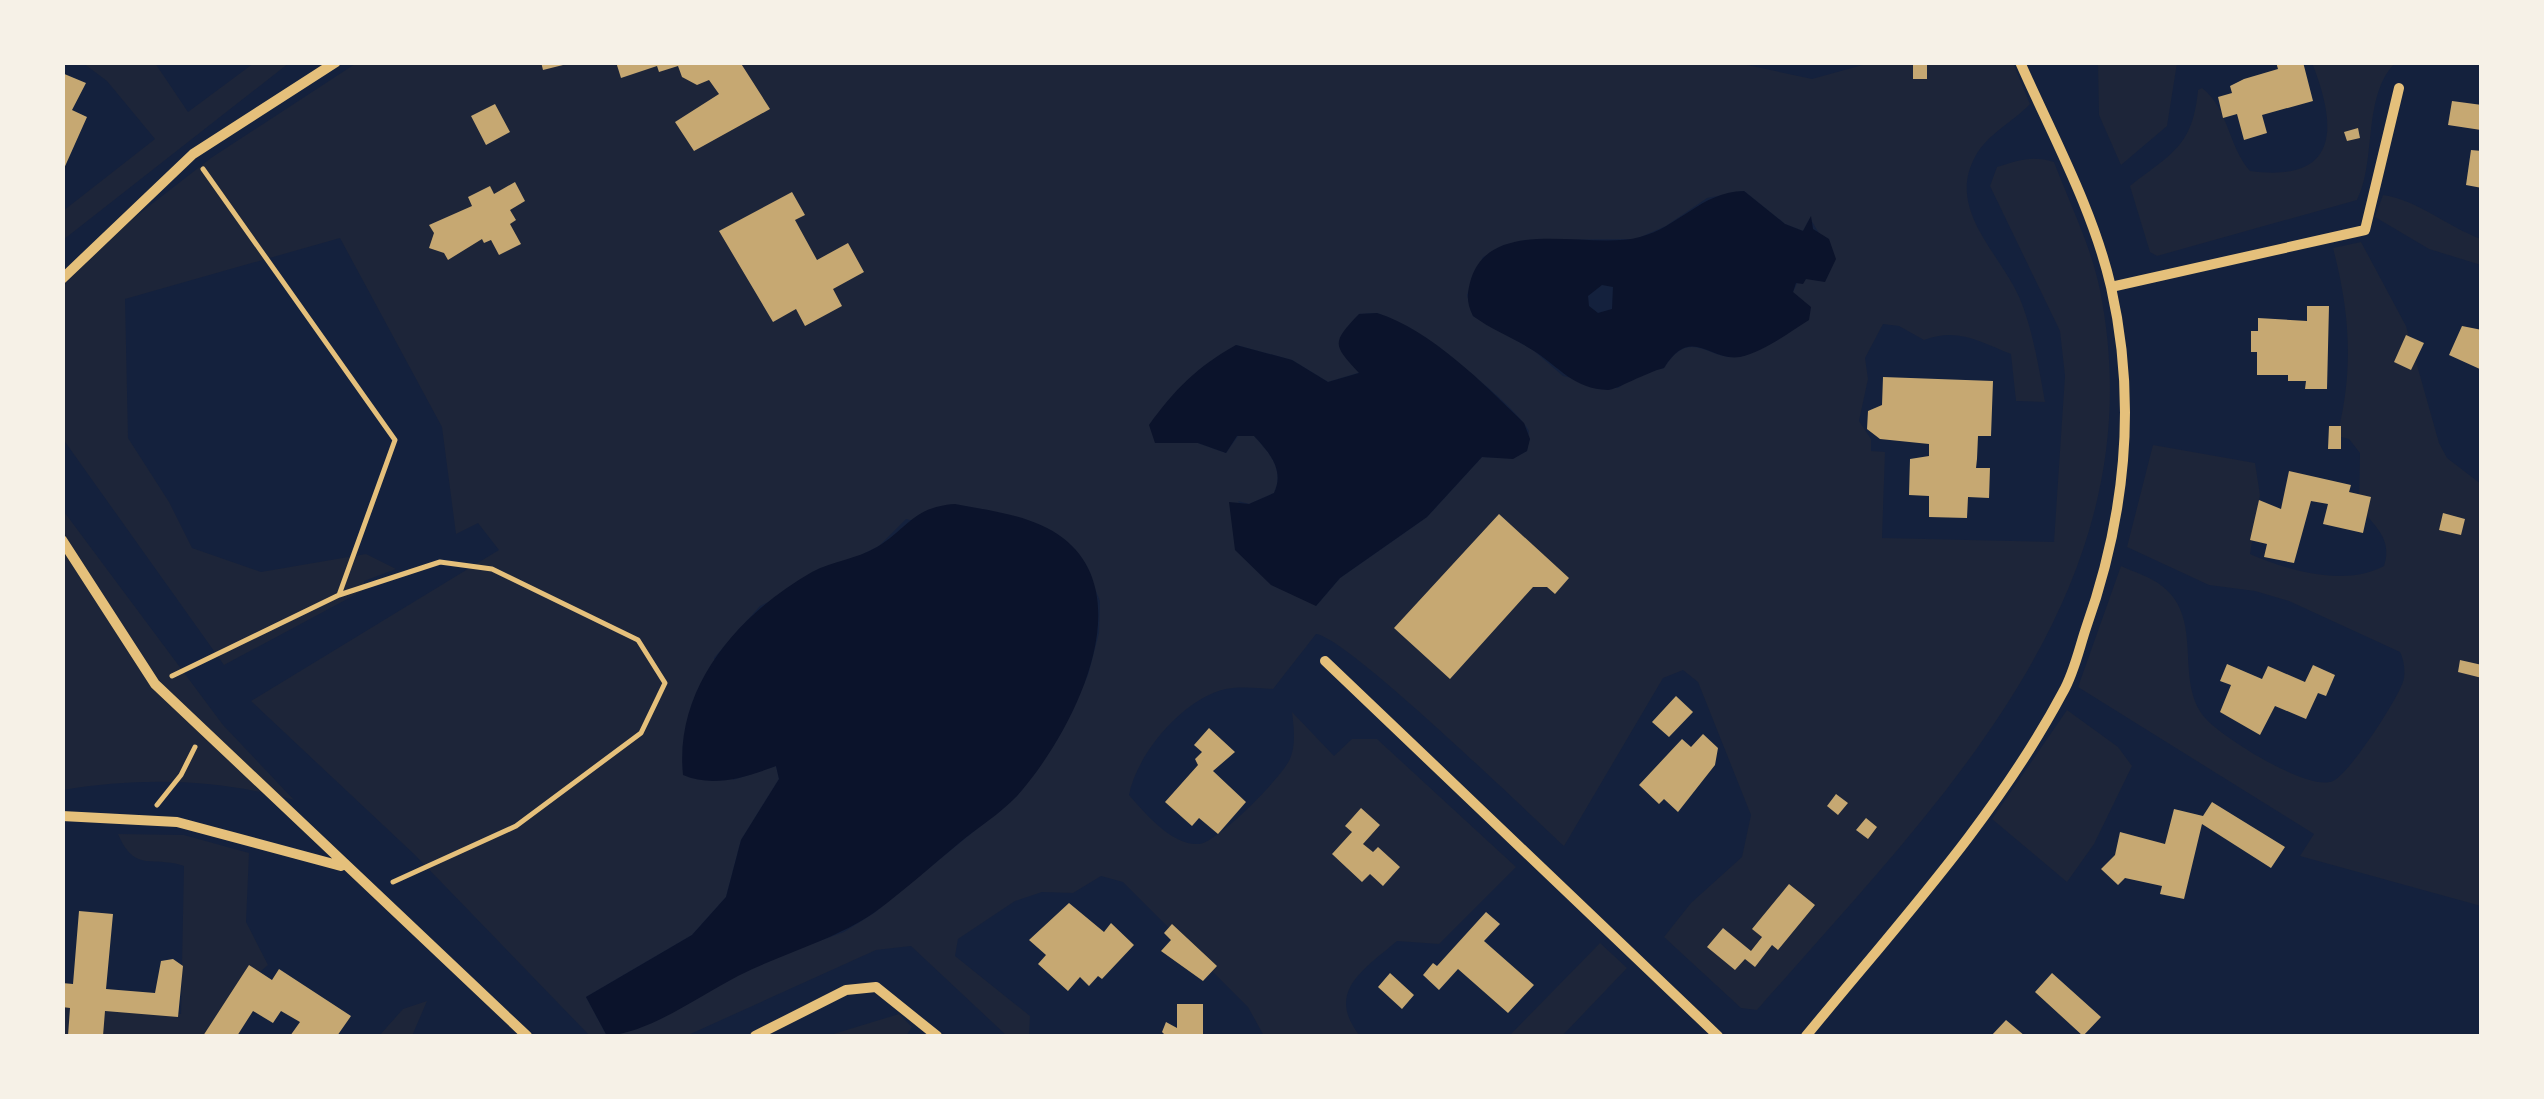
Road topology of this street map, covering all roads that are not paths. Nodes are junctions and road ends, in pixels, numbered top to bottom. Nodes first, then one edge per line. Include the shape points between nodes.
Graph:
1 (336, 62) edge
2 (2020, 62) edge
3 (2399, 88) dead end
4 (62, 279) edge
5 (2111, 287) junction
6 (62, 540) edge
7 (1325, 661) dead end
8 (62, 816) edge
9 (342, 866) junction
10 (527, 1036) edge
11 (755, 1036) edge
12 (937, 1036) edge
13 (1718, 1036) edge
14 (1806, 1036) edge

1 - 4 street via 193,154
2 - 5 street via 2084,205
3 - 5 street via 2364,230
5 - 14 street via 2126,463 2110,560 2065,689 1996,802
6 - 9 street via 156,684
7 - 13 street
8 - 9 street via 177,822
9 - 10 street
11 - 12 street via 846,990 876,987

